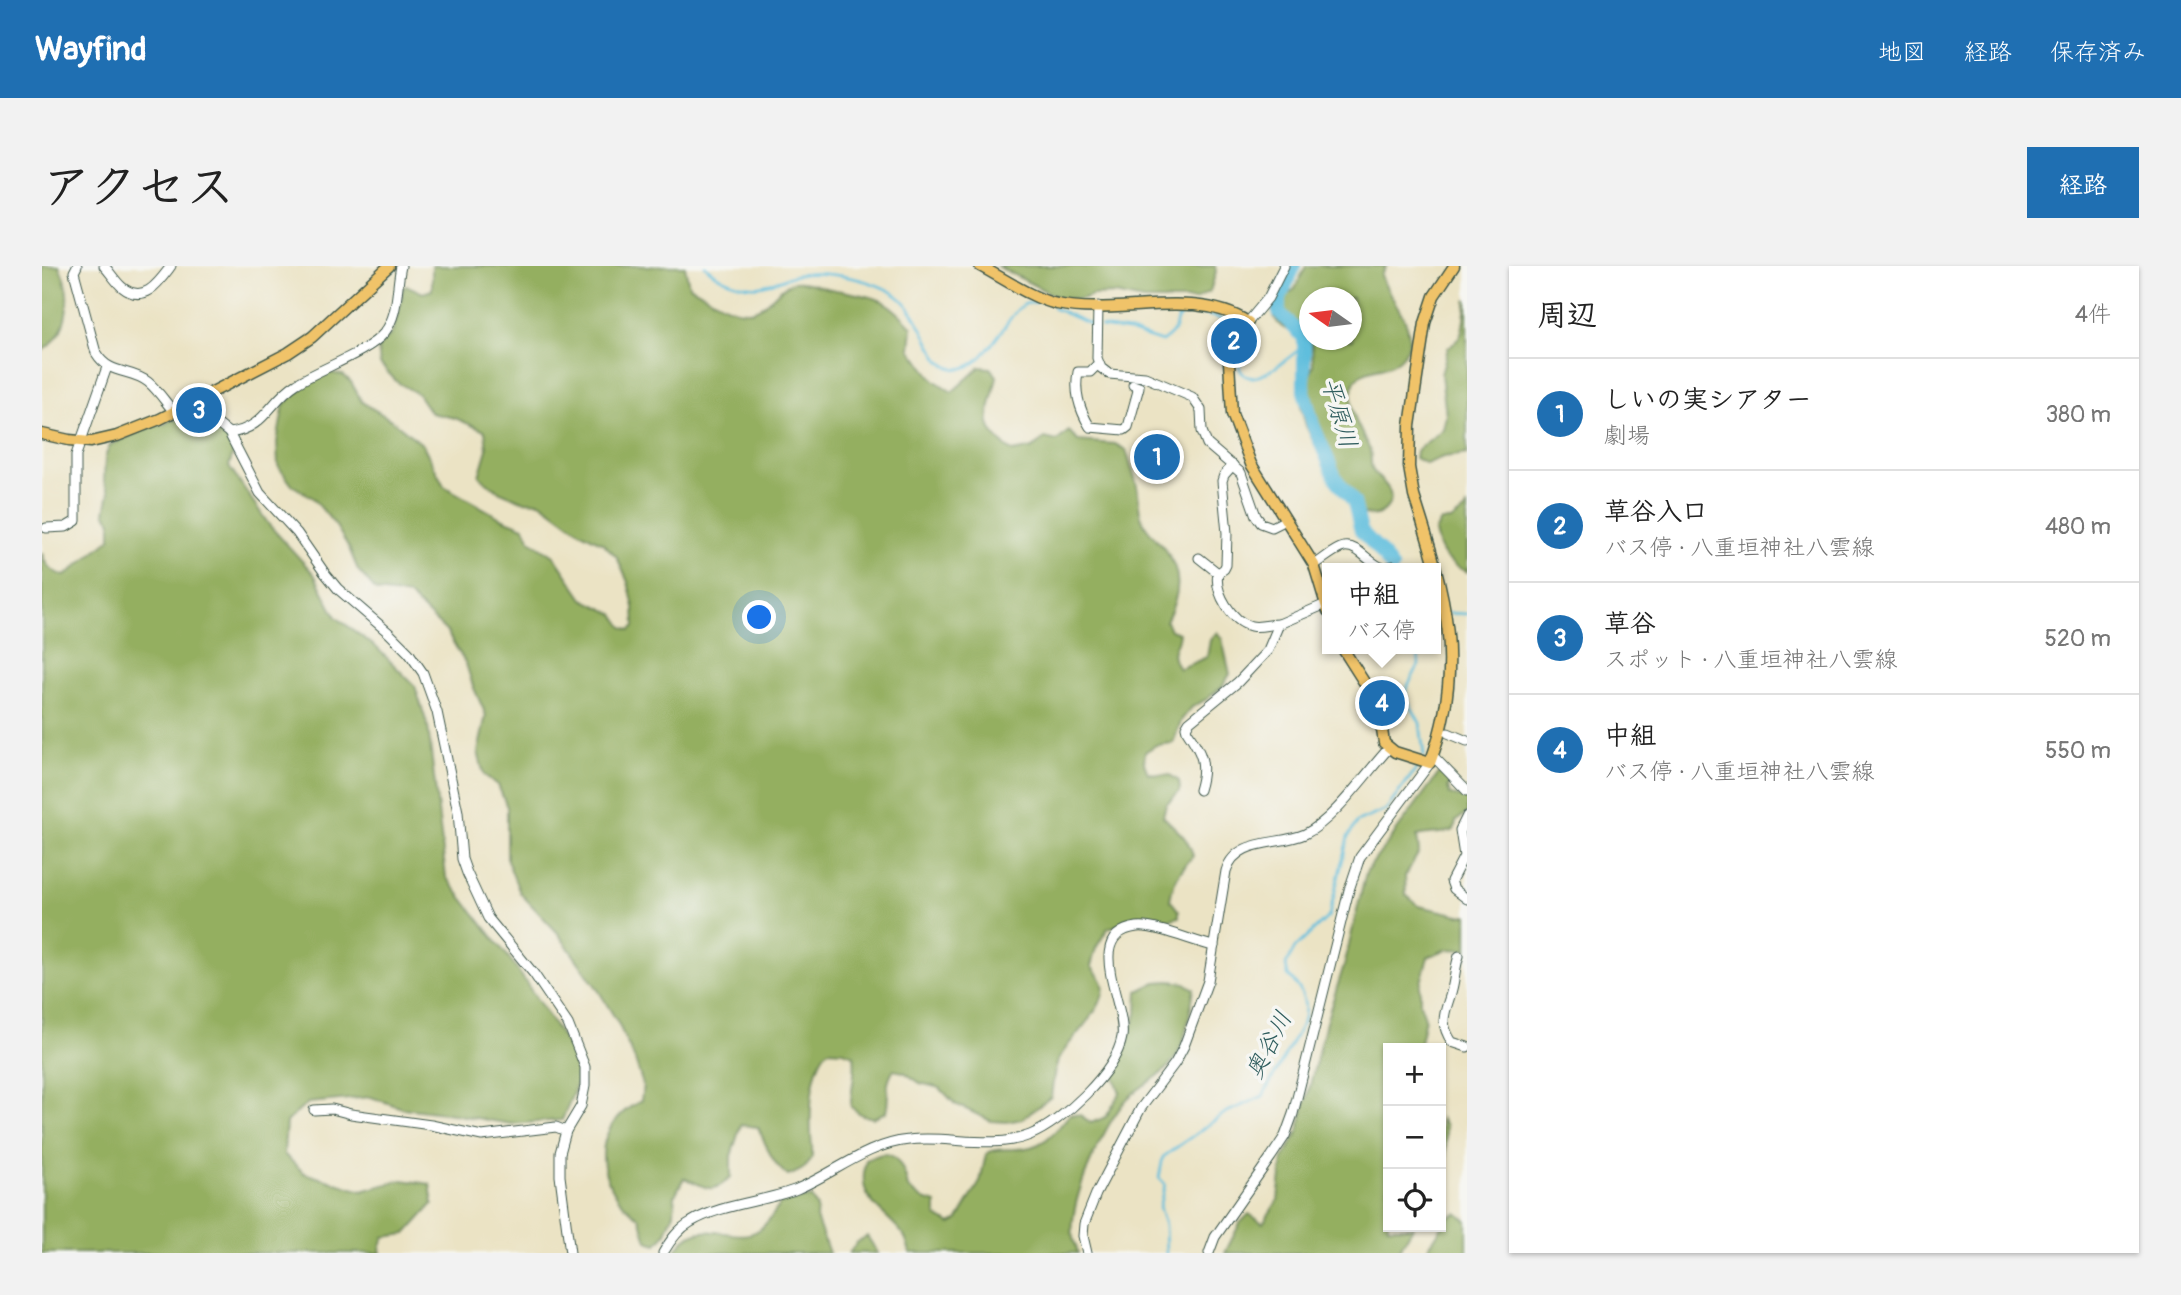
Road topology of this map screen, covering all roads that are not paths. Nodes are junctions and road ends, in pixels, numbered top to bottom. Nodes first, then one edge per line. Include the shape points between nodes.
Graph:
1 (77, 266) edge
2 (104, 266) edge
3 (171, 266) edge
4 (389, 266) edge
5 (401, 266) edge
6 (980, 266) edge
7 (1284, 266) edge
8 (1454, 266) edge
9 (1098, 306) junction
10 (1244, 328) junction
11 (1098, 364) junction
12 (107, 367) junction
13 (1133, 386) dead end
14 (174, 412) junction
15 (229, 433) junction
16 (42, 434) edge
17 (80, 442) junction
18 (1233, 465) junction
19 (1286, 520) junction
20 (46, 528) dead end
21 (1199, 558) dead end
22 (1373, 563) edge
23 (1438, 563) edge
24 (1314, 565) junction
25 (1441, 571) edge
26 (1218, 573) junction
27 (1322, 591) edge
28 (1441, 592) edge
29 (1449, 593) junction
30 (1322, 610) edge
31 (1279, 624) junction
32 (1460, 635) dead end
33 (1346, 654) edge
34 (1460, 691) dead end
35 (1448, 733) junction
36 (1467, 741) edge
37 (1389, 748) junction
38 (1432, 760) junction
39 (1199, 790) dead end
40 (1467, 791) edge
41 (1467, 816) edge
42 (1467, 900) edge
43 (1214, 946) junction
44 (1459, 956) dead end
45 (1467, 1047) edge
46 (314, 1110) dead end
47 (566, 1132) junction
48 (570, 1253) edge
49 (663, 1253) edge
50 (1087, 1253) edge
51 (1209, 1253) edge

1 - 12 street via 74,272 96,353
2 - 3 street via 124,288 137,294 154,288
4 - 14 main road via 296,348
5 - 15 street via 392,318 384,334 293,386 253,426
6 - 9 main road via 1056,304
7 - 10 street via 1268,298
8 - 23 main road via 1434,296 1425,323 1409,458 1414,496
9 - 10 main road via 1208,307 1235,314
9 - 11 street
10 - 19 main road via 1229,362 1232,414 1251,464
11 - 13 street via 1090,372 1078,372 1076,386 1090,427 1128,427 1139,387
11 - 18 street via 1109,374 1145,377 1192,397 1201,410 1207,444
12 - 14 street via 149,383
12 - 17 street
14 - 15 street
14 - 17 main road via 117,436
15 - 47 street via 260,493 338,589 402,646 423,673 437,712 467,873 488,918 549,995 580,1051 586,1086
16 - 17 main road
17 - 20 street via 74,466 76,520 66,527
18 - 19 street via 1244,479 1261,523 1272,527
18 - 26 street via 1222,481 1227,561
19 - 24 main road
21 - 26 street
22 - 24 street via 1348,547
24 - 27 main road
25 - 29 main road
26 - 31 street via 1219,590 1239,621 1257,627
28 - 29 street
29 - 32 main road
30 - 31 street
31 - 39 street via 1268,650 1186,727 1202,756 1204,774
33 - 37 main road via 1378,704 1382,735
34 - 35 main road
35 - 36 street
35 - 38 main road
37 - 38 main road
37 - 43 street via 1313,830 1234,855 1226,871
38 - 40 street
38 - 51 street via 1360,857 1289,1125
41 - 42 street via 1460,830 1464,856 1451,881
43 - 49 street via 1149,928 1121,933 1111,945 1108,962 1123,1026 1119,1051 1103,1077 1043,1129 1015,1140 893,1142 796,1189 697,1219 676,1234
43 - 50 street via 1208,981 1184,1046 1141,1108 1096,1194 1084,1224
44 - 45 street via 1444,1024 1452,1042
46 - 47 street via 332,1109 482,1136 556,1127
47 - 48 street via 559,1164

